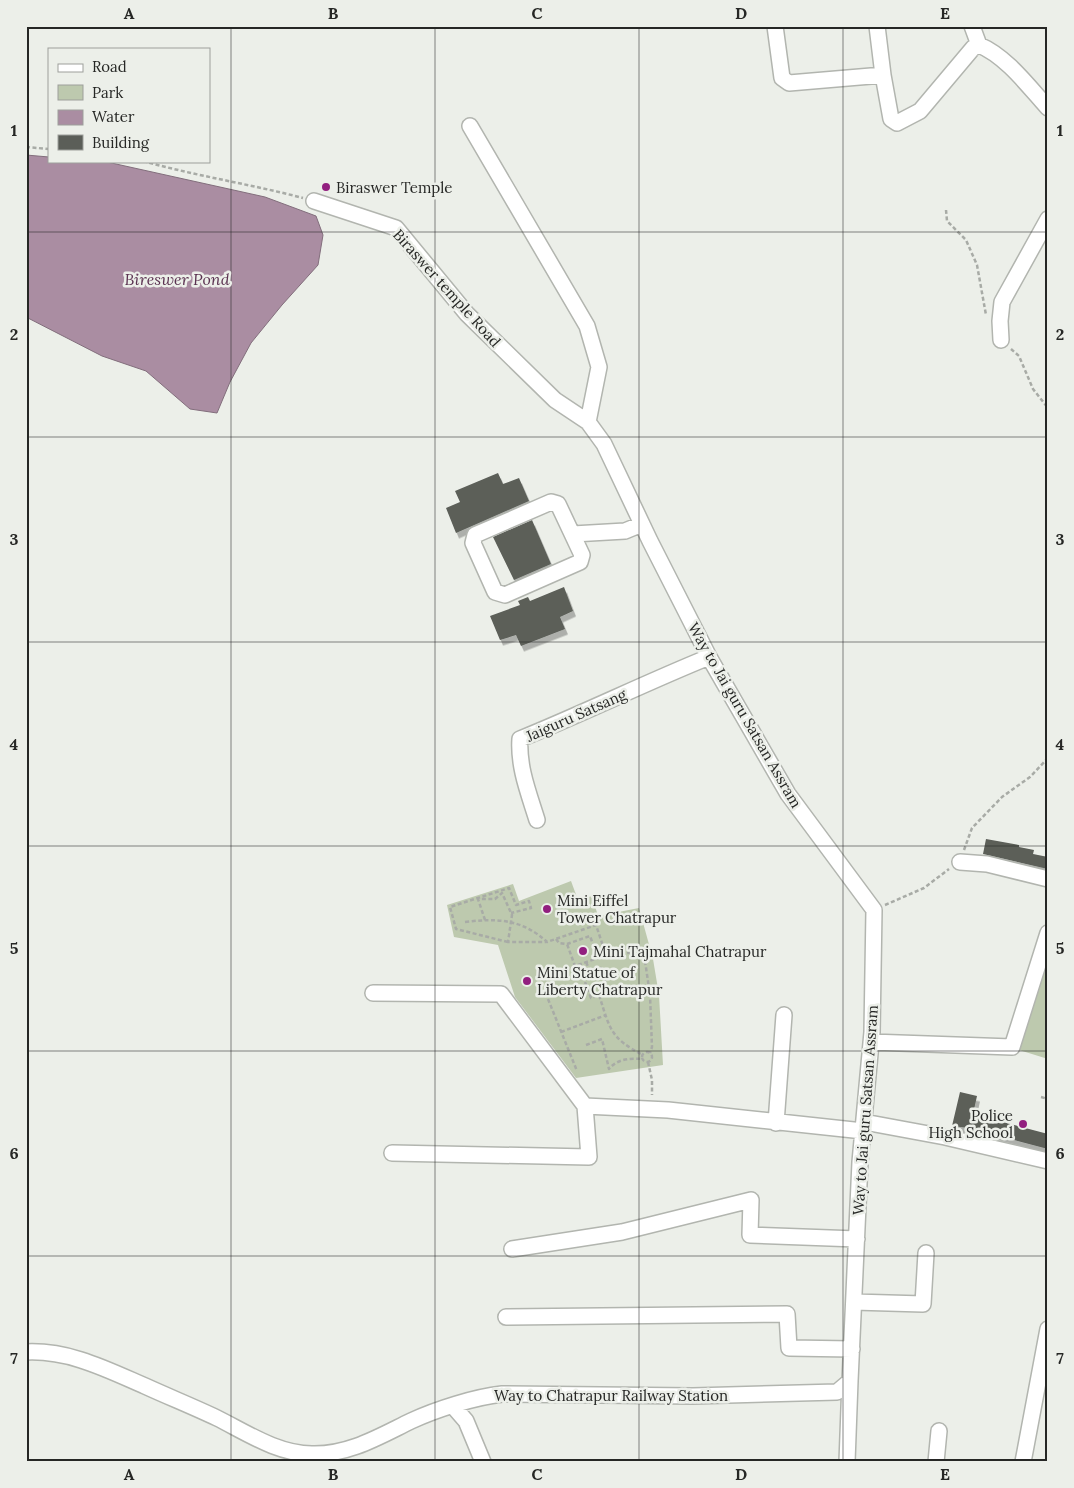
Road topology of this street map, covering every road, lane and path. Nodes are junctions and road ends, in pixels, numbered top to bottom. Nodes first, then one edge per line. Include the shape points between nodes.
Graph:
1 (775, 26) edge
2 (877, 26) edge
3 (972, 26) edge
4 (982, 46) junction
5 (883, 75) junction
6 (1048, 108) edge
7 (470, 126) dead end
8 (26, 147) edge
9 (48, 148) edge
10 (146, 162) edge
11 (314, 201) joint
12 (1048, 219) edge
13 (1001, 340) dead end
14 (588, 422) junction
15 (642, 524) junction
16 (573, 534) junction
17 (709, 657) junction
18 (1048, 758) edge
19 (537, 820) dead end
20 (960, 862) junction
21 (1048, 879) edge
22 (874, 910) junction
23 (511, 913) junction
24 (485, 921) junction
25 (511, 921) junction
26 (465, 922) dead end
27 (1048, 933) edge
28 (556, 939) junction
29 (508, 942) junction
30 (547, 942) junction
31 (567, 944) junction
32 (586, 962) junction
33 (590, 971) junction
34 (373, 993) dead end
35 (599, 995) junction
36 (548, 999) dead end
37 (606, 1015) junction
38 (784, 1015) dead end
39 (562, 1032) junction
40 (871, 1042) junction
41 (586, 1045) dead end
42 (650, 1053) junction
43 (643, 1057) junction
44 (648, 1062) junction
45 (577, 1071) dead end
46 (1041, 1097) dead end
47 (1048, 1099) edge
48 (585, 1106) junction
49 (652, 1110) junction
50 (776, 1123) junction
51 (864, 1127) junction
52 (392, 1154) dead end
53 (1048, 1161) edge
54 (857, 1239) junction
55 (512, 1250) dead end
56 (926, 1253) dead end
57 (854, 1302) junction
58 (506, 1317) dead end
59 (1048, 1329) edge
60 (852, 1349) junction
61 (26, 1352) edge
62 (850, 1381) junction
63 (454, 1406) junction
64 (939, 1431) dead end
65 (483, 1462) edge
66 (846, 1462) edge
67 (936, 1462) edge
68 (1023, 1462) edge

1 - 5 street via 782,78 789,83
2 - 5 street
3 - 4 street
4 - 5 street via 973,48 920,111 897,124 891,119
4 - 6 street via 1011,68
7 - 14 street via 588,326 599,367
8 - 9 path
10 - 11 path
11 - 14 street, Biraswer temple Road via 396,228 467,314 555,400
12 - 13 street via 1002,302
14 - 15 street, Way to Jai guru Satsan Assram via 604,444
15 - 16 street via 625,531
15 - 17 street, Way to Jai guru Satsan Assram
16 - 16 street via 558,504 551,502 475,534 473,543 495,592 505,595 580,562 582,555
17 - 19 street, Jaiguru Satsang via 520,739 524,778
17 - 22 street, Way to Jai guru Satsan Assram via 788,794
18 - 20 path via 1030,777 1002,796 972,828
20 - 21 street via 987,864
20 - 22 path via 924,888
22 - 40 street, Way to Jai guru Satsan Assram
23 - 24 path via 502,893 495,899 478,899
23 - 25 path
23 - 29 path via 531,908 529,901 516,905 509,888 450,907 456,929
24 - 25 path
24 - 26 path
25 - 29 path
25 - 30 path
27 - 40 street via 1012,1047
28 - 30 path
28 - 31 path via 559,944
28 - 42 path via 596,925 607,958 640,950 644,954 650,995
29 - 30 path
31 - 32 path via 575,966
31 - 32 path via 590,936 598,958
32 - 33 path
33 - 35 path via 582,974 591,998
33 - 35 path via 600,967 609,992
34 - 48 street via 501,994
35 - 37 path
36 - 39 path
37 - 39 path
37 - 43 path via 618,1039
38 - 50 street
39 - 45 path
40 - 51 street, Way to Jai guru Satsan Assram
41 - 43 path via 602,1039 610,1069 621,1061
42 - 43 path via 646,1052
42 - 44 path via 652,1059
43 - 44 path
44 - 49 path
46 - 47 path
48 - 49 street
48 - 52 street via 589,1157
49 - 50 street
50 - 51 street
51 - 53 street via 946,1137
51 - 54 street, Way to Jai guru Satsan Assram
54 - 55 street via 750,1235 751,1200 622,1232
54 - 57 street, Way to Jai guru Satsan Assram
56 - 57 street via 923,1304
57 - 60 street, Way to Jai guru Satsan Assram
58 - 60 street via 787,1314 789,1348
59 - 68 street
60 - 62 street, Way to Jai guru Satsan Assram
61 - 63 street, Way to Chatrapur Railway Station via 48,1352 85,1360 248,1435 286,1450 312,1454 340,1452 412,1420
62 - 63 street, Way to Chatrapur Railway Station via 837,1392 693,1396 502,1394 483,1396
62 - 66 street, Way to Jai guru Satsan Assram
63 - 65 street via 466,1421
64 - 67 street

